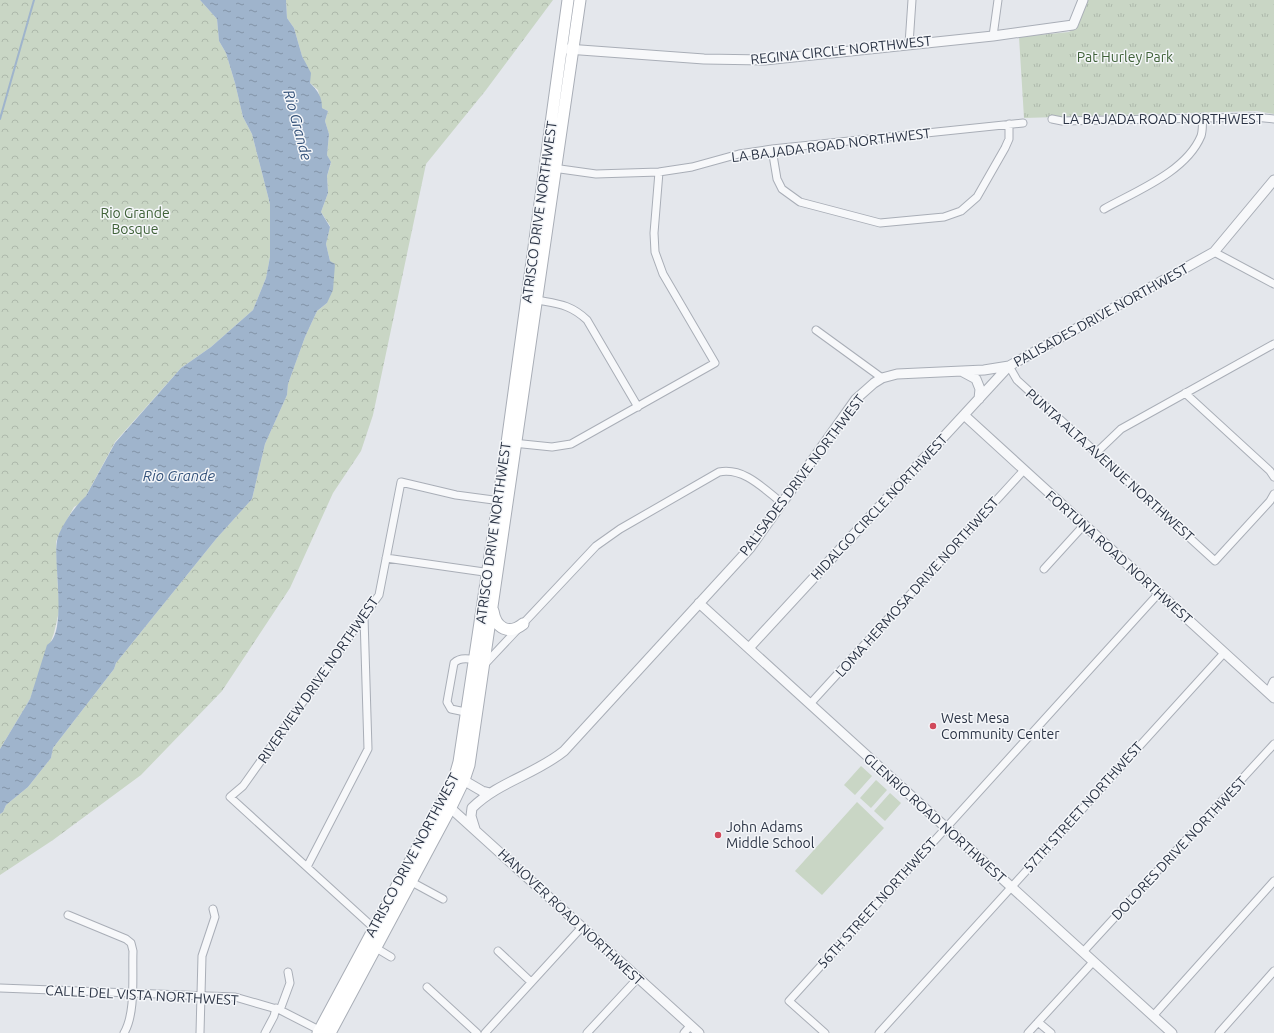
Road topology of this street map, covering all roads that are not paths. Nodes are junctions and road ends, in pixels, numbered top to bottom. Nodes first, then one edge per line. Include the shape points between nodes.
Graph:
1 (568, 0) edge
2 (580, 0) edge
3 (912, 0) edge
4 (998, 0) edge
5 (1083, 0) edge
6 (993, 36) junction
7 (909, 44) junction
8 (567, 49) junction
9 (1203, 117) junction
10 (1052, 119) dead end
11 (1274, 119) edge
12 (1023, 123) dead end
13 (1009, 124) junction
14 (772, 149) junction
15 (550, 168) junction
16 (659, 172) junction
17 (1273, 183) edge
18 (1104, 209) dead end
19 (1214, 252) junction
20 (1274, 284) edge
21 (532, 299) junction
22 (816, 330) dead end
23 (1274, 344) edge
24 (1009, 366) junction
25 (960, 370) junction
26 (882, 378) junction
27 (1185, 393) junction
28 (979, 399) junction
29 (638, 406) junction
30 (964, 415) junction
31 (512, 443) junction
32 (1096, 453) junction
33 (1024, 470) junction
34 (1274, 478) edge
35 (1274, 494) edge
36 (503, 501) junction
37 (782, 503) junction
38 (1084, 524) junction
39 (386, 558) junction
40 (1044, 569) dead end
41 (492, 574) junction
42 (1159, 594) junction
43 (699, 603) junction
44 (493, 610) junction
45 (364, 616) junction
46 (523, 624) junction
47 (749, 648) junction
48 (1224, 653) junction
49 (480, 662) junction
50 (1274, 682) edge
51 (1271, 696) edge
52 (810, 704) junction
53 (473, 713) junction
54 (1274, 744) edge
55 (460, 778) junction
56 (490, 793) junction
57 (447, 804) junction
58 (945, 828) junction
59 (475, 829) junction
60 (307, 867) junction
61 (407, 879) junction
62 (1274, 881) edge
63 (1011, 887) junction
64 (443, 899) dead end
65 (213, 909) dead end
66 (68, 914) dead end
67 (581, 928) junction
68 (378, 932) junction
69 (376, 948) junction
70 (498, 951) dead end
71 (1083, 952) junction
72 (392, 957) dead end
73 (1093, 962) junction
74 (1274, 971) edge
75 (288, 972) dead end
76 (637, 979) junction
77 (531, 982) junction
78 (426, 987) dead end
79 (0, 988) edge
80 (131, 993) junction
81 (202, 996) junction
82 (278, 1009) junction
83 (1153, 1016) junction
84 (1038, 1022) junction
85 (687, 1030) edge
86 (323, 1032) edge
87 (124, 1033) edge
88 (200, 1033) edge
89 (264, 1033) edge
90 (477, 1033) edge
91 (486, 1033) edge
92 (587, 1033) edge
93 (699, 1033) edge
94 (825, 1033) edge
95 (878, 1033) edge
96 (1028, 1033) edge
97 (1051, 1033) edge
98 (1172, 1033) edge
99 (1219, 1033) edge

1 - 8 main road, ATRISCO DRIVE NORTHWEST
2 - 8 main road, ATRISCO DRIVE NORTHWEST
3 - 7 street
4 - 6 street
5 - 6 street, REGINA CIRCLE NORTHWEST via 1073,25
6 - 7 street, REGINA CIRCLE NORTHWEST
7 - 8 street, REGINA CIRCLE NORTHWEST via 765,60 704,59
8 - 15 main road, ATRISCO DRIVE NORTHWEST
9 - 10 street, LA BAJADA ROAD NORTHWEST via 1062,121
9 - 11 street, LA BAJADA ROAD NORTHWEST
9 - 18 street via 1202,134 1179,165
12 - 13 street, LA BAJADA ROAD NORTHWEST
13 - 14 street, LA BAJADA ROAD NORTHWEST
13 - 14 street via 1009,139 977,197 961,211 944,217 880,222 800,202 782,189 777,180
14 - 16 street, LA BAJADA ROAD NORTHWEST
15 - 16 street, LA BAJADA ROAD NORTHWEST via 596,174
15 - 21 main road, ATRISCO DRIVE NORTHWEST
16 - 29 street via 655,252 663,274 715,363
17 - 19 street
19 - 20 street
19 - 24 street, PALISADES DRIVE NORTHWEST
21 - 29 street via 565,305 587,320
21 - 31 main road, ATRISCO DRIVE NORTHWEST
22 - 26 street
23 - 27 street
24 - 25 street, PALISADES DRIVE NORTHWEST
24 - 28 street, HIDALGO CIRCLE NORTHWEST
24 - 32 street, PUNTA ALTA AVENUE NORTHWEST via 1017,380
25 - 26 street, PALISADES DRIVE NORTHWEST via 905,372
25 - 28 street via 976,379 980,390
26 - 37 street, PALISADES DRIVE NORTHWEST via 856,400
27 - 32 street via 1121,429
27 - 34 street via 1270,471
28 - 30 street, HIDALGO CIRCLE NORTHWEST
29 - 31 street via 571,444 552,447
30 - 33 street, FORTUNA ROAD NORTHWEST
30 - 47 street, HIDALGO CIRCLE NORTHWEST
31 - 36 main road, ATRISCO DRIVE NORTHWEST
32 - 35 street, PUNTA ALTA AVENUE NORTHWEST via 1215,562
33 - 38 street, FORTUNA ROAD NORTHWEST
33 - 52 street, LOMA HERMOSA DRIVE NORTHWEST
36 - 39 street, RIVERVIEW DRIVE NORTHWEST via 456,495 401,482
36 - 41 main road, ATRISCO DRIVE NORTHWEST
37 - 43 street, PALISADES DRIVE NORTHWEST via 753,544
37 - 46 street via 743,475 728,471 715,473 596,546
38 - 40 street
38 - 42 street, FORTUNA ROAD NORTHWEST
39 - 41 street
39 - 45 street, RIVERVIEW DRIVE NORTHWEST via 379,595
41 - 44 main road, ATRISCO DRIVE NORTHWEST
41 - 49 main road, ATRISCO DRIVE NORTHWEST
42 - 48 street, FORTUNA ROAD NORTHWEST
42 - 58 street, 56TH STREET NORTHWEST
43 - 47 street, GLENRIO ROAD NORTHWEST
43 - 56 street, PALISADES DRIVE NORTHWEST via 564,751 542,767
44 - 46 main road via 496,623 502,628 514,630
44 - 49 main road, ATRISCO DRIVE NORTHWEST
45 - 60 street via 368,748
45 - 60 street, RIVERVIEW DRIVE NORTHWEST via 243,786 230,797
46 - 49 street
47 - 52 street, GLENRIO ROAD NORTHWEST
48 - 51 street, FORTUNA ROAD NORTHWEST
48 - 63 street, 57TH STREET NORTHWEST
49 - 53 main road, ATRISCO DRIVE NORTHWEST
49 - 53 street via 461,658 454,663 446,698 451,709
50 - 51 street
52 - 58 street, GLENRIO ROAD NORTHWEST
53 - 55 main road, ATRISCO DRIVE NORTHWEST via 469,765
54 - 71 street, DOLORES DRIVE NORTHWEST
55 - 56 street
55 - 57 main road, ATRISCO DRIVE NORTHWEST
56 - 59 street, PALISADES DRIVE NORTHWEST via 472,808 471,816
57 - 59 street, HANOVER ROAD NORTHWEST
57 - 61 main road, ATRISCO DRIVE NORTHWEST
58 - 63 street, GLENRIO ROAD NORTHWEST
58 - 94 street, 56TH STREET NORTHWEST via 789,1000
59 - 67 street, HANOVER ROAD NORTHWEST
60 - 68 street
61 - 64 street
61 - 68 main road, ATRISCO DRIVE NORTHWEST
62 - 83 street
63 - 71 street, GLENRIO ROAD NORTHWEST
63 - 95 street, 57TH STREET NORTHWEST
65 - 81 street via 215,918 202,956
66 - 80 street via 131,943
67 - 76 street, HANOVER ROAD NORTHWEST
67 - 77 street
68 - 69 main road, ATRISCO DRIVE NORTHWEST
68 - 86 main road, ATRISCO DRIVE NORTHWEST
69 - 72 street
69 - 86 main road, ATRISCO DRIVE NORTHWEST
70 - 77 street
71 - 73 street, GLENRIO ROAD NORTHWEST
73 - 83 street, GLENRIO ROAD NORTHWEST
73 - 84 street
74 - 99 street
75 - 82 street via 290,983
76 - 85 street, HANOVER ROAD NORTHWEST
76 - 92 street
77 - 91 street
78 - 90 street
79 - 80 street, CALLE DEL VISTA NORTHWEST
80 - 81 street, CALLE DEL VISTA NORTHWEST
80 - 87 street via 130,1019
81 - 82 street, CALLE DEL VISTA NORTHWEST via 235,997
81 - 88 street
82 - 86 street, CALLE DEL VISTA NORTHWEST
82 - 89 street
83 - 98 street, GLENRIO ROAD NORTHWEST
84 - 96 street
84 - 97 street
85 - 93 street, HANOVER ROAD NORTHWEST

